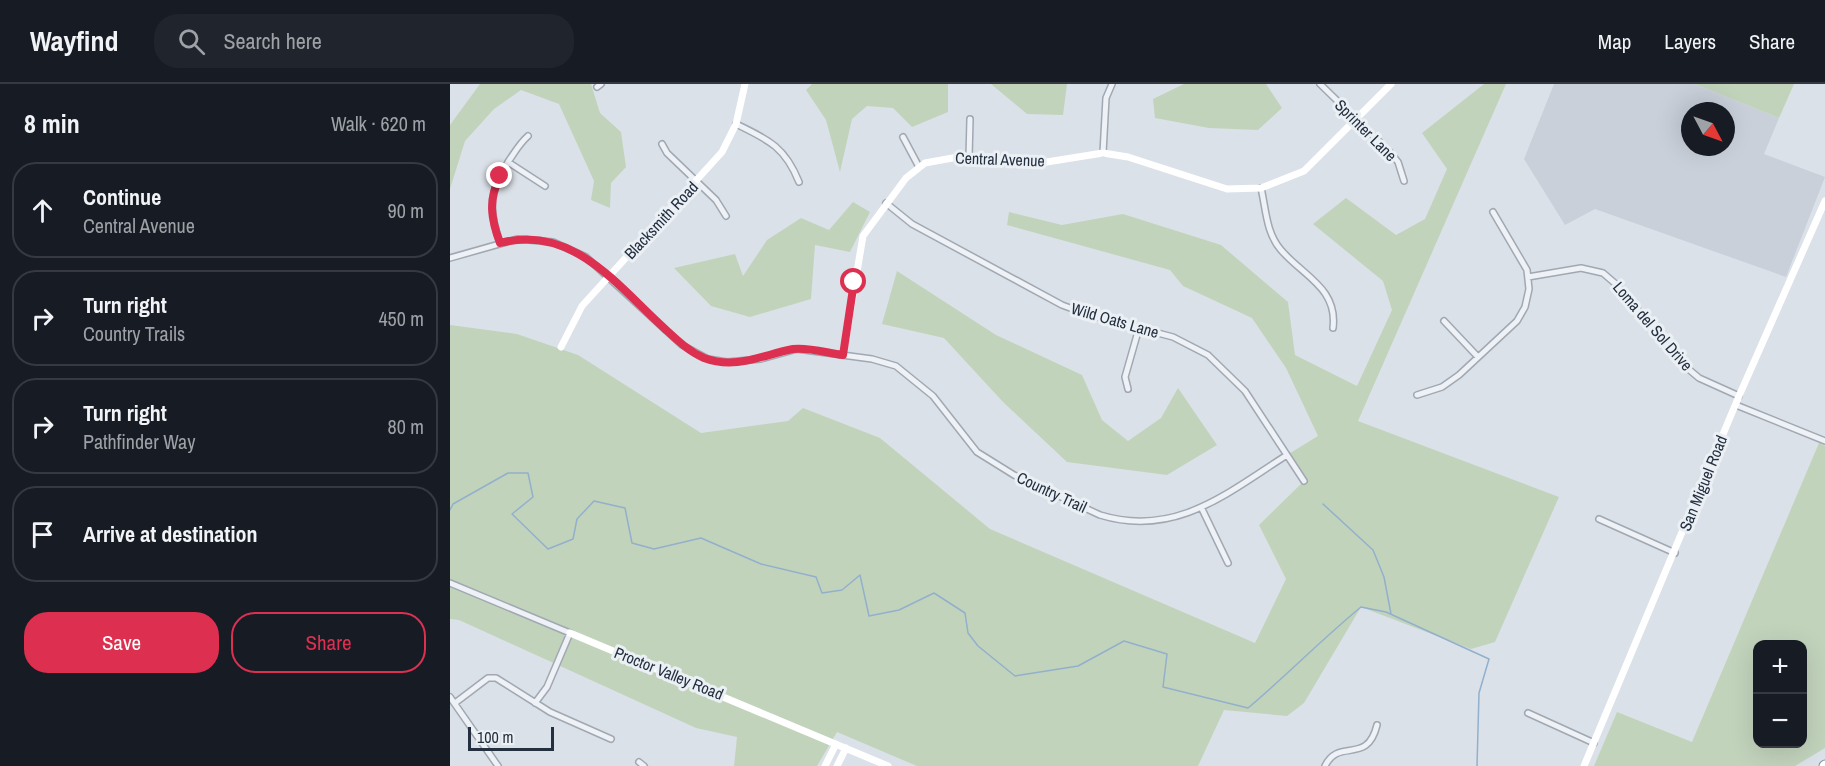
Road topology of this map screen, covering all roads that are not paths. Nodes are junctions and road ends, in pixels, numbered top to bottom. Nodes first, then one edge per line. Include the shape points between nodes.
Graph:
1 (745, 84) edge
2 (1112, 84) edge
3 (1320, 84) edge
4 (1391, 84) edge
5 (970, 119) dead end
6 (1357, 119) junction
7 (736, 124) junction
8 (528, 136) dead end
9 (903, 137) dead end
10 (662, 144) dead end
11 (1103, 153) junction
12 (969, 157) junction
13 (508, 162) junction
14 (919, 167) junction
15 (696, 181) junction
16 (1404, 181) dead end
17 (799, 182) dead end
18 (545, 186) dead end
19 (1261, 188) junction
20 (1825, 201) edge
21 (886, 203) junction
22 (1493, 212) dead end
23 (726, 216) dead end
24 (500, 243) junction
25 (450, 258) edge
26 (608, 277) junction
27 (1528, 278) junction
28 (1444, 321) dead end
29 (1139, 328) junction
30 (1333, 328) dead end
31 (561, 347) dead end
32 (843, 355) junction
33 (1478, 357) junction
34 (1128, 389) dead end
35 (1417, 395) dead end
36 (1739, 396) junction
37 (1736, 405) junction
38 (1825, 441) edge
39 (1287, 455) junction
40 (1304, 481) dead end
41 (1202, 509) junction
42 (1599, 519) dead end
43 (1675, 553) junction
44 (1228, 563) dead end
45 (450, 583) edge
46 (570, 633) junction
47 (450, 697) edge
48 (455, 703) junction
49 (535, 703) junction
50 (1528, 713) dead end
51 (1377, 725) dead end
52 (611, 739) dead end
53 (1594, 743) junction
54 (836, 744) junction
55 (846, 748) junction
56 (498, 766) edge
57 (825, 766) edge
58 (837, 766) edge
59 (888, 766) edge
60 (1325, 766) edge
61 (1584, 766) edge

1 - 7 street, Blacksmith Road
2 - 11 street via 1106,98
3 - 6 street, Sprinter Lane
4 - 6 street, Central Avenue
5 - 12 street
6 - 16 street, Sprinter Lane via 1398,162
6 - 19 street, Central Avenue via 1304,171
7 - 15 street, Blacksmith Road via 722,152
7 - 17 street via 778,147
8 - 13 street
9 - 14 street
10 - 15 street
11 - 12 street, Central Avenue via 1034,164
11 - 19 street, Central Avenue via 1128,157 1227,189
12 - 14 street, Central Avenue via 945,157
13 - 18 street
13 - 24 street via 491,202
14 - 21 street, Central Avenue
15 - 23 street
15 - 26 street, Blacksmith Road
19 - 30 street via 1272,237 1281,251 1323,289 1335,316
20 - 36 street, San Miguel Road
21 - 29 street, Wild Oats Lane via 912,224 1062,305
21 - 32 street, Central Avenue via 867,227 859,249
22 - 27 street
24 - 25 street, Country Trail
24 - 26 street, Country Trail via 526,238 553,242 586,257
26 - 31 street, Blacksmith Road via 574,317
26 - 32 street, Country Trail via 682,345 708,359 761,359 794,349
27 - 33 street via 1527,301 1520,316
27 - 36 street, Loma del Sol Drive via 1581,268 1603,273 1686,367 1699,378
28 - 33 street
29 - 34 street via 1125,377
29 - 39 street, Wild Oats Lane via 1182,340 1216,361 1245,391
32 - 41 street, Country Trail via 872,359 904,370 933,396 977,452 1014,475 1100,515 1153,522
33 - 35 street via 1442,387
36 - 37 street, San Miguel Road
37 - 38 street
37 - 43 street, San Miguel Road
39 - 40 street, Wild Oats Lane
39 - 41 street, Country Trail
41 - 44 street
42 - 43 street
43 - 53 street, San Miguel Road
45 - 46 street, Proctor Valley Road
46 - 49 street via 547,687
46 - 54 street, Proctor Valley Road
47 - 48 street
48 - 49 street via 488,678 502,679
48 - 56 street
49 - 52 street
50 - 53 street
51 - 60 street via 1374,740 1368,746 1335,754
53 - 61 street, San Miguel Road
54 - 55 street, Proctor Valley Road
54 - 57 street
55 - 58 street
55 - 59 street, Proctor Valley Road

